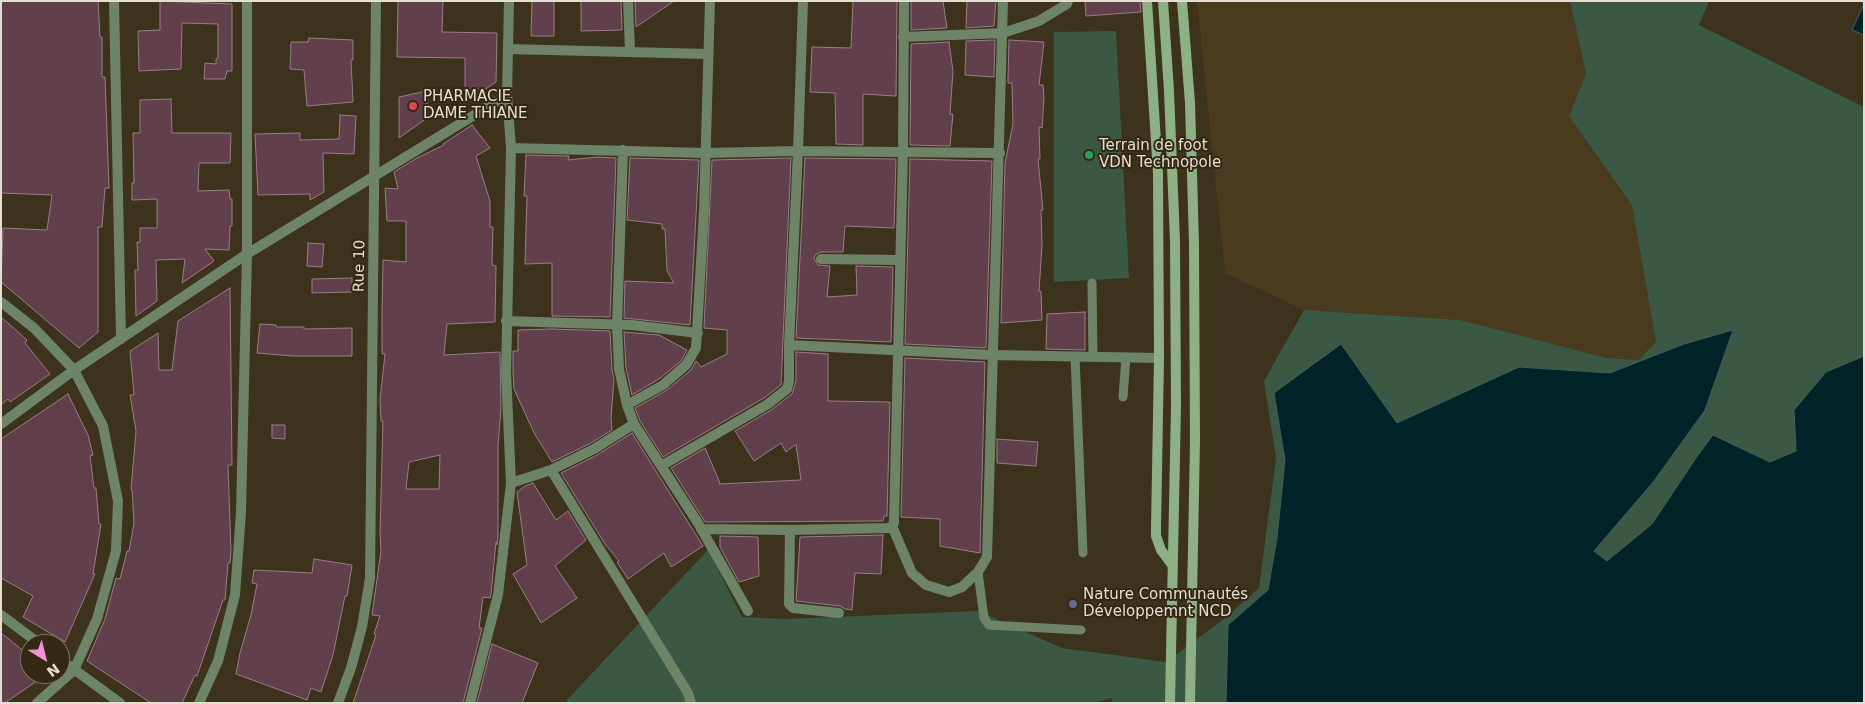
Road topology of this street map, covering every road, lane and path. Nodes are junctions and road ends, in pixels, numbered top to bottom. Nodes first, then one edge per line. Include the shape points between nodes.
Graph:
1 (114, 1) edge
2 (247, 1) edge
3 (376, 1) edge
4 (509, 1) edge
5 (628, 1) edge
6 (710, 1) edge
7 (803, 1) edge
8 (904, 1) edge
9 (1004, 1) edge
10 (1068, 1) edge
11 (1147, 1) edge
12 (1163, 1) edge
13 (1182, 1) edge
14 (1003, 34) junction
15 (903, 36) junction
16 (508, 49) junction
17 (630, 51) junction
18 (708, 54) junction
19 (507, 95) junction
20 (511, 148) junction
21 (623, 150) junction
22 (798, 151) junction
23 (903, 152) junction
24 (1000, 153) junction
25 (705, 154) junction
26 (376, 176) junction
27 (247, 254) junction
28 (821, 259) dead end
29 (899, 260) junction
30 (1092, 283) dead end
31 (1, 302) edge
32 (506, 321) junction
33 (617, 325) junction
34 (698, 333) junction
35 (121, 339) junction
36 (788, 345) junction
37 (897, 351) junction
38 (992, 354) junction
39 (1075, 356) junction
40 (1092, 356) junction
41 (1126, 357) junction
42 (1160, 358) junction
43 (74, 370) junction
44 (1123, 397) dead end
45 (627, 406) junction
46 (1, 424) edge
47 (634, 424) junction
48 (661, 466) junction
49 (552, 470) junction
50 (511, 483) junction
51 (892, 526) junction
52 (701, 529) junction
53 (790, 530) junction
54 (1083, 553) dead end
55 (1173, 566) junction
56 (978, 572) junction
57 (748, 611) dead end
58 (839, 613) dead end
59 (1, 615) edge
60 (1081, 630) dead end
61 (27, 634) edge
62 (70, 667) edge
63 (74, 670) junction
64 (37, 703) edge
65 (120, 703) edge
66 (199, 703) edge
67 (338, 703) edge
68 (470, 703) edge
69 (691, 703) edge
70 (1170, 703) edge
71 (1190, 703) edge

1 - 35 street
2 - 27 street
3 - 26 street, Rue 10
4 - 16 street
5 - 17 street
6 - 18 street
7 - 22 street
8 - 15 street
9 - 14 street
10 - 14 street via 1039,21
11 - 42 main road via 1158,173
12 - 55 main road via 1175,241
13 - 71 main road via 1190,102 1194,244 1195,441
14 - 15 street
14 - 24 street
15 - 23 street
16 - 17 street
16 - 19 street
17 - 18 street
18 - 25 street
19 - 20 street
19 - 26 street
20 - 21 street
20 - 32 street
21 - 25 street
21 - 33 street
22 - 23 street
22 - 25 street
22 - 36 street
23 - 24 street
23 - 29 street
24 - 38 street
25 - 34 street
26 - 27 street
26 - 67 street, Rue 10 via 370,578 362,627
27 - 35 street
27 - 66 street via 241,512 235,595 218,661
28 - 29 street
29 - 37 street
30 - 40 lane
31 - 43 street via 34,328
32 - 33 street
32 - 50 street
33 - 34 street
33 - 45 street via 619,369
34 - 45 street via 696,348 686,366 663,385
35 - 43 street
36 - 37 street
36 - 48 street via 787,389 768,404
37 - 38 street
37 - 51 street
38 - 39 street
38 - 56 street via 987,557
39 - 40 street
39 - 54 lane
40 - 41 street
41 - 42 street
41 - 44 lane
42 - 55 main road via 1156,536 1161,550
43 - 46 street
43 - 63 street via 103,426 118,501 116,551 97,619
45 - 47 street
47 - 48 street
47 - 49 street
48 - 52 street
49 - 50 street
49 - 69 street via 688,693
50 - 68 street via 498,595
51 - 53 street
51 - 56 street via 912,573 926,585 949,592 962,588
52 - 53 street
52 - 57 street
53 - 58 street via 789,604 793,608
55 - 70 main road
56 - 60 lane via 984,618 989,625
59 - 61 street
62 - 63 street
63 - 64 street
63 - 65 street

